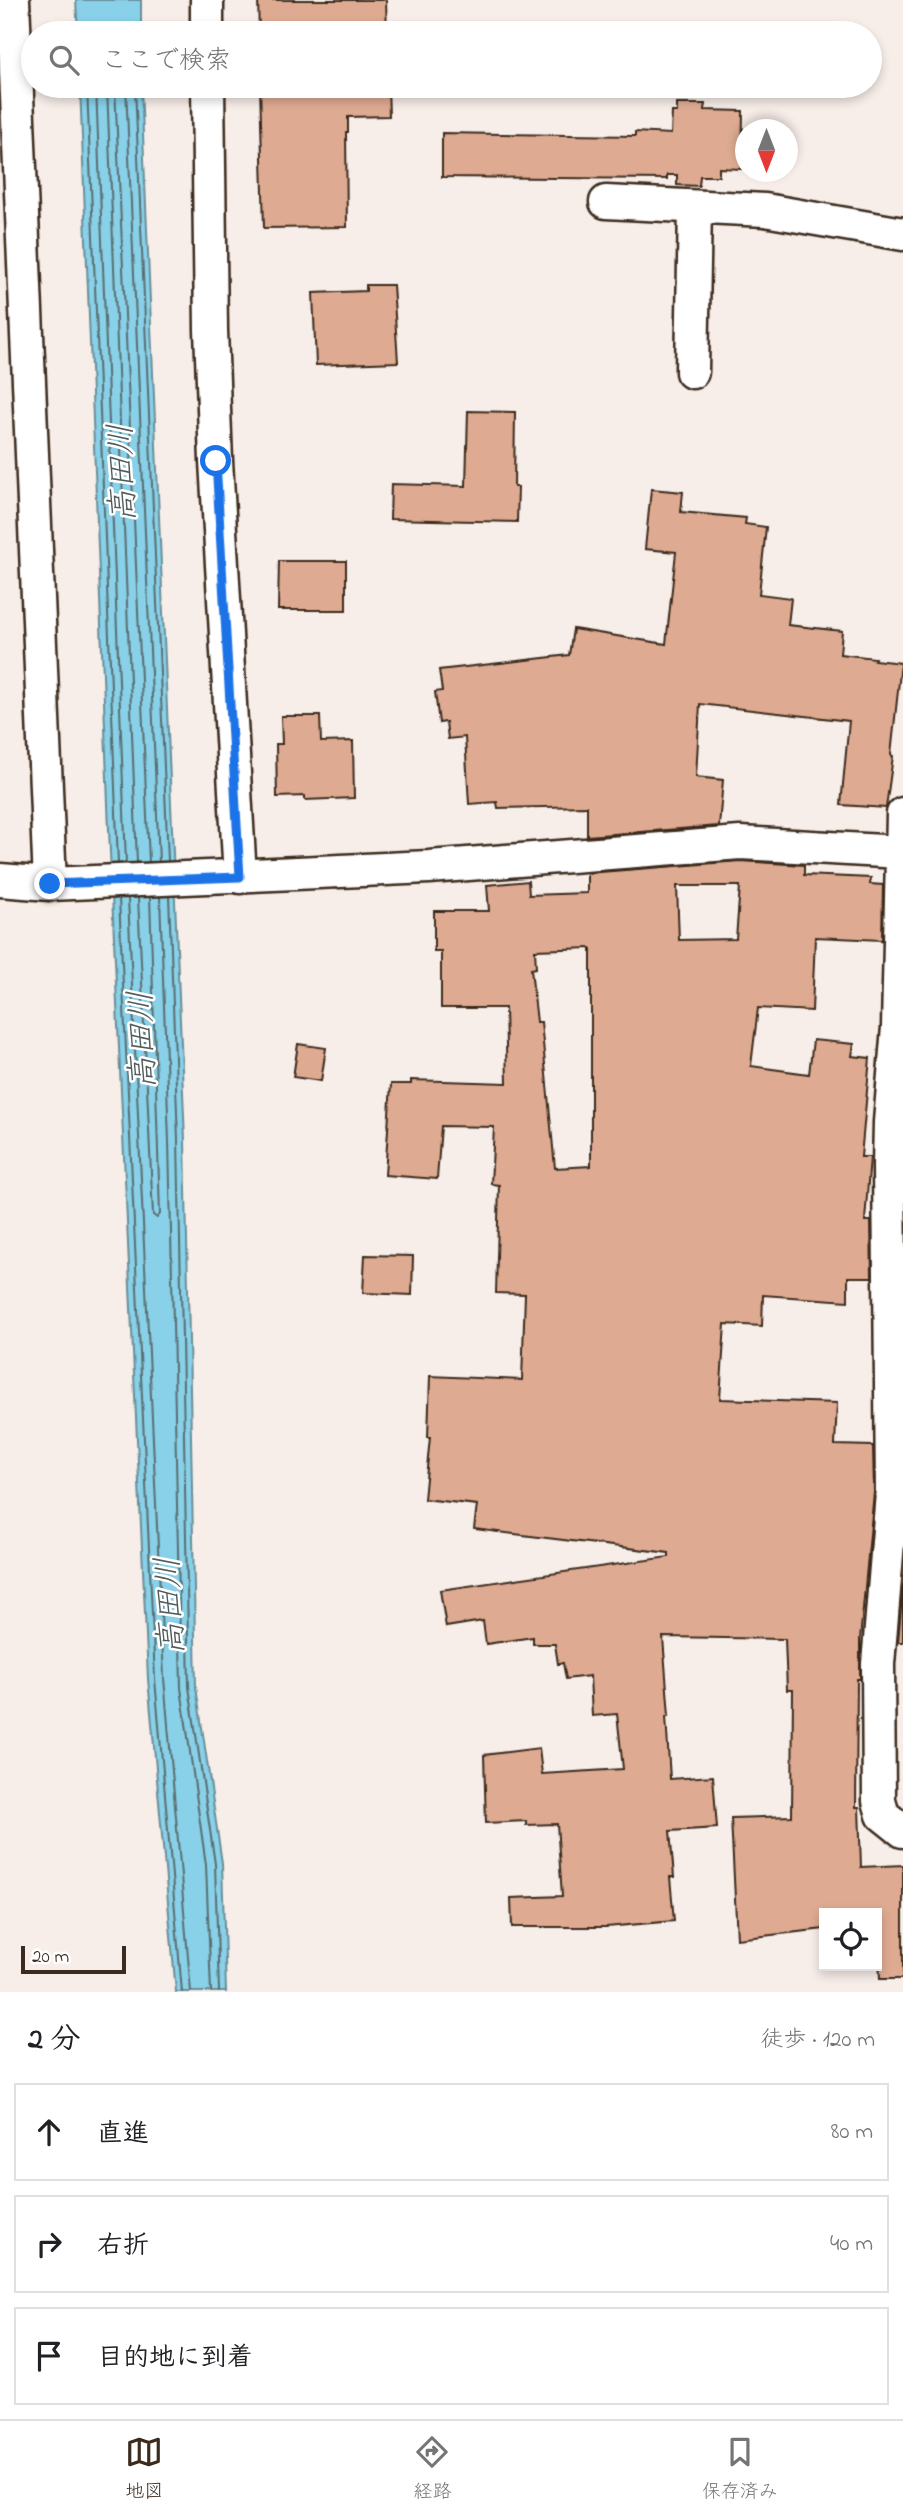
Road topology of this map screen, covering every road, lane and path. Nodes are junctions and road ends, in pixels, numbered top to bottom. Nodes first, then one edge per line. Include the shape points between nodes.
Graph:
1 (13, 0) edge
2 (207, 0) edge
3 (207, 21) edge
4 (208, 98) edge
5 (606, 202) dead end
6 (695, 206) junction
7 (903, 234) edge
8 (692, 372) dead end
9 (903, 814) edge
10 (901, 852) junction
11 (240, 877) junction
12 (0, 880) edge
13 (50, 884) junction
14 (897, 1390) edge
15 (903, 1831) edge

1 - 13 street
2 - 3 street
4 - 11 street via 216,461
5 - 6 street
6 - 7 street via 765,210
6 - 8 street
9 - 10 street
10 - 11 street via 740,843
10 - 14 street via 898,1027 889,1154
11 - 13 street
12 - 13 street
14 - 15 street via 878,1664 879,1801 883,1815

